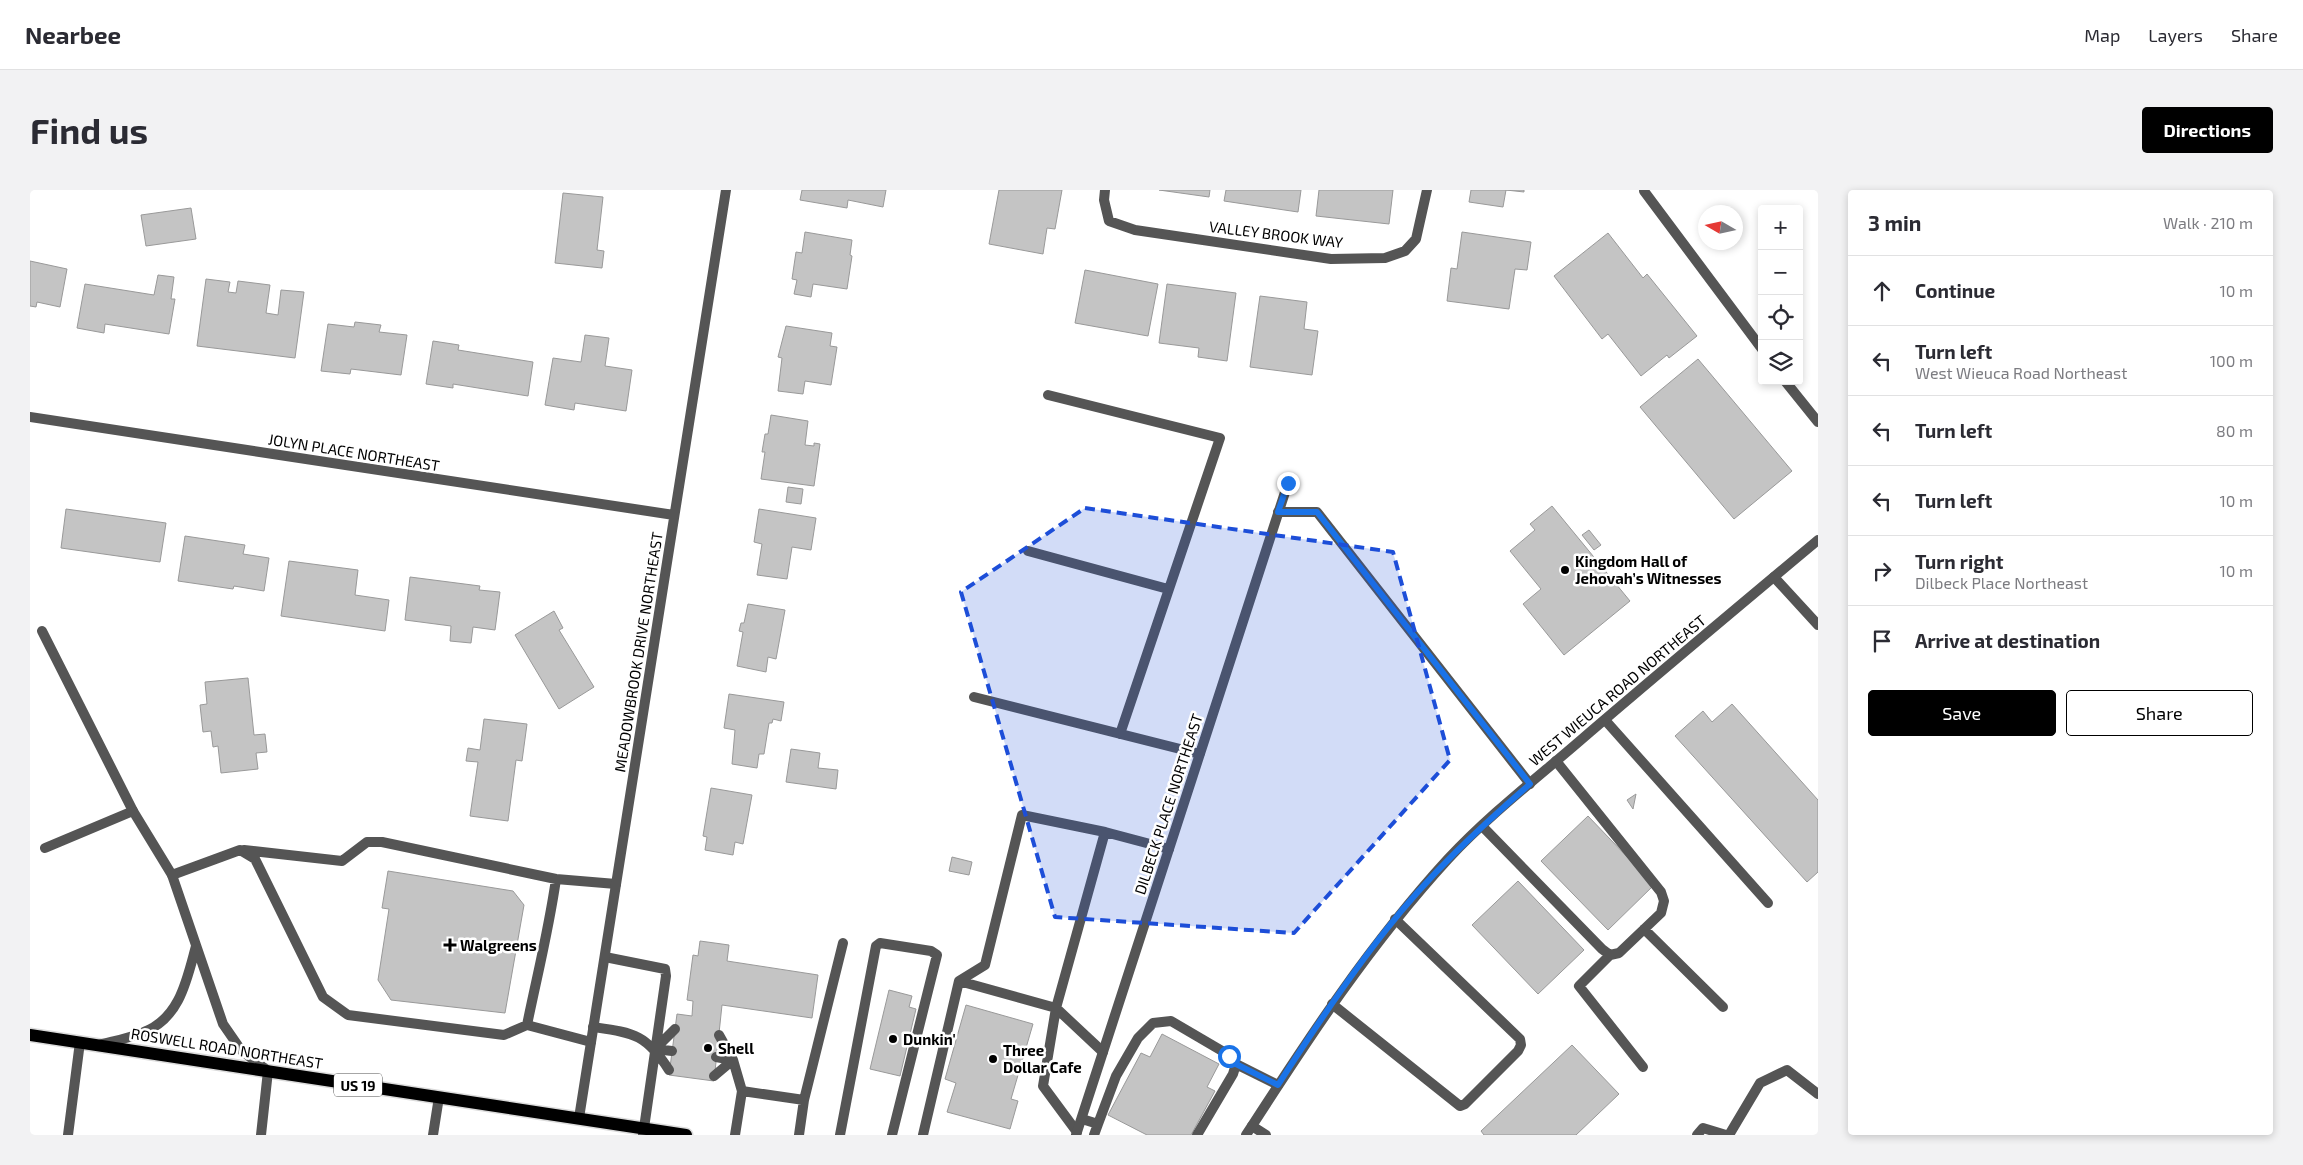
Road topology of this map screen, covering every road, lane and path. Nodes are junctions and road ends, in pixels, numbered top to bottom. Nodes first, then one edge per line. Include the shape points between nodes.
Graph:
1 (726, 190) edge
2 (1105, 190) edge
3 (1428, 190) edge
4 (1644, 191) dead end
5 (1758, 345) edge
6 (1788, 385) edge
7 (1048, 396) dead end
8 (30, 418) edge
9 (1818, 422) edge
10 (1288, 483) dead end
11 (1278, 512) junction
12 (674, 515) junction
13 (1818, 540) edge
14 (1028, 551) dead end
15 (1774, 577) junction
16 (1168, 589) junction
17 (1818, 625) edge
18 (42, 631) dead end
19 (974, 697) dead end
20 (1605, 720) junction
21 (1120, 734) junction
22 (1200, 754) junction
23 (1556, 761) junction
24 (1530, 784) junction
25 (133, 811) junction
26 (1482, 826) junction
27 (1105, 832) junction
28 (45, 848) dead end
29 (1169, 849) junction
30 (240, 850) junction
31 (172, 875) junction
32 (556, 879) junction
33 (616, 884) junction
34 (1768, 903) dead end
35 (1395, 919) junction
36 (1644, 930) junction
37 (843, 943) dead end
38 (196, 946) junction
39 (1610, 955) junction
40 (604, 957) junction
41 (959, 981) junction
42 (1332, 1004) junction
43 (1723, 1006) dead end
44 (1056, 1008) junction
45 (527, 1026) junction
46 (593, 1027) junction
47 (675, 1029) dead end
48 (30, 1035) edge
49 (720, 1036) dead end
50 (80, 1042) junction
51 (591, 1042) junction
52 (98, 1045) junction
53 (655, 1049) junction
54 (672, 1052) dead end
55 (1103, 1052) junction
56 (716, 1057) dead end
57 (733, 1060) junction
58 (1236, 1064) junction
59 (1643, 1066) dead end
60 (669, 1070) dead end
61 (268, 1071) junction
62 (714, 1076) dead end
63 (1278, 1085) junction
64 (742, 1091) junction
65 (1818, 1094) edge
66 (439, 1097) junction
67 (804, 1100) junction
68 (579, 1118) junction
69 (1082, 1119) junction
70 (1098, 1124) junction
71 (1249, 1131) edge
72 (644, 1132) edge
73 (1077, 1134) edge
74 (68, 1135) edge
75 (261, 1135) edge
76 (433, 1135) edge
77 (686, 1135) edge
78 (735, 1135) edge
79 (799, 1135) edge
80 (840, 1135) edge
81 (892, 1135) edge
82 (923, 1135) edge
83 (1094, 1135) edge
84 (1197, 1135) edge
85 (1266, 1135) edge
86 (1697, 1135) edge
87 (1728, 1135) edge

1 - 12 street, MEADOWBROOK DRIVE NORTHEAST
2 - 3 street, VALLEY BROOK WAY via 1109,221 1135,230 1331,259 1386,258 1405,251 1416,239
4 - 5 street
6 - 9 street
7 - 16 street via 1220,438
8 - 12 street, JOLYN PLACE NORTHEAST
10 - 11 street, DILBECK PLACE NORTHEAST
11 - 22 street, DILBECK PLACE NORTHEAST
11 - 24 street via 1317,512
12 - 33 street, MEADOWBROOK DRIVE NORTHEAST
13 - 15 street, WEST WIEUCA ROAD NORTHEAST
14 - 16 street
15 - 17 street
15 - 20 street, WEST WIEUCA ROAD NORTHEAST
16 - 21 street
18 - 25 street
19 - 21 street
20 - 23 street, WEST WIEUCA ROAD NORTHEAST
20 - 34 street
21 - 22 street
22 - 29 street, DILBECK PLACE NORTHEAST
23 - 24 street, WEST WIEUCA ROAD NORTHEAST
23 - 36 street via 1661,892 1664,901 1661,913
24 - 26 street, WEST WIEUCA ROAD NORTHEAST
25 - 28 street
25 - 31 street
26 - 35 street, WEST WIEUCA ROAD NORTHEAST
26 - 39 street
27 - 29 street
27 - 41 street via 1022,815 985,965
27 - 44 street
29 - 55 street, DILBECK PLACE NORTHEAST
30 - 31 street
30 - 32 street via 342,861 367,842 382,842
30 - 45 street via 255,859 323,998 348,1014 504,1035
31 - 38 street
32 - 33 street
32 - 45 street via 548,936
33 - 40 street, MEADOWBROOK DRIVE NORTHEAST
35 - 42 street, WEST WIEUCA ROAD NORTHEAST
35 - 42 street via 1520,1039 1518,1051 1460,1106
36 - 39 street via 1619,953
36 - 43 street
37 - 67 street
38 - 52 street via 182,997 167,1018 145,1032
38 - 61 street via 222,1024 241,1050
39 - 59 street via 1579,986
40 - 46 street, MEADOWBROOK DRIVE NORTHEAST
40 - 53 street via 665,969
41 - 44 street
41 - 82 street
42 - 63 street, WEST WIEUCA ROAD NORTHEAST
44 - 55 street
44 - 73 street via 1043,1086
45 - 51 street
46 - 51 street, MEADOWBROOK DRIVE NORTHEAST
46 - 53 street via 632,1033
47 - 53 street
48 - 50 main road, ROSWELL ROAD NORTHEAST / US 19
49 - 57 street
50 - 52 main road, ROSWELL ROAD NORTHEAST / US 19
50 - 74 street
51 - 68 street, MEADOWBROOK DRIVE NORTHEAST
52 - 61 main road, ROSWELL ROAD NORTHEAST / US 19
53 - 54 street
53 - 60 street
53 - 72 street
55 - 69 street, DILBECK PLACE NORTHEAST
56 - 57 street
57 - 62 street
57 - 64 street
58 - 63 street
58 - 70 street via 1229,1056 1171,1021 1153,1023 1138,1038 1116,1076
58 - 84 street
61 - 66 main road, ROSWELL ROAD NORTHEAST / US 19
61 - 75 street
63 - 71 street, WEST WIEUCA ROAD NORTHEAST
64 - 67 street
64 - 78 street
65 - 87 street via 1787,1070 1760,1083
66 - 68 main road, ROSWELL ROAD NORTHEAST / US 19
66 - 76 street
67 - 79 street
68 - 72 main road, ROSWELL ROAD NORTHEAST / US 19
69 - 70 street
69 - 73 street, DILBECK PLACE NORTHEAST
70 - 83 street
71 - 85 street
72 - 77 main road, ROSWELL ROAD NORTHEAST / US 19
80 - 81 street via 876,946 880,943 931,951 937,955
86 - 87 street via 1703,1128

